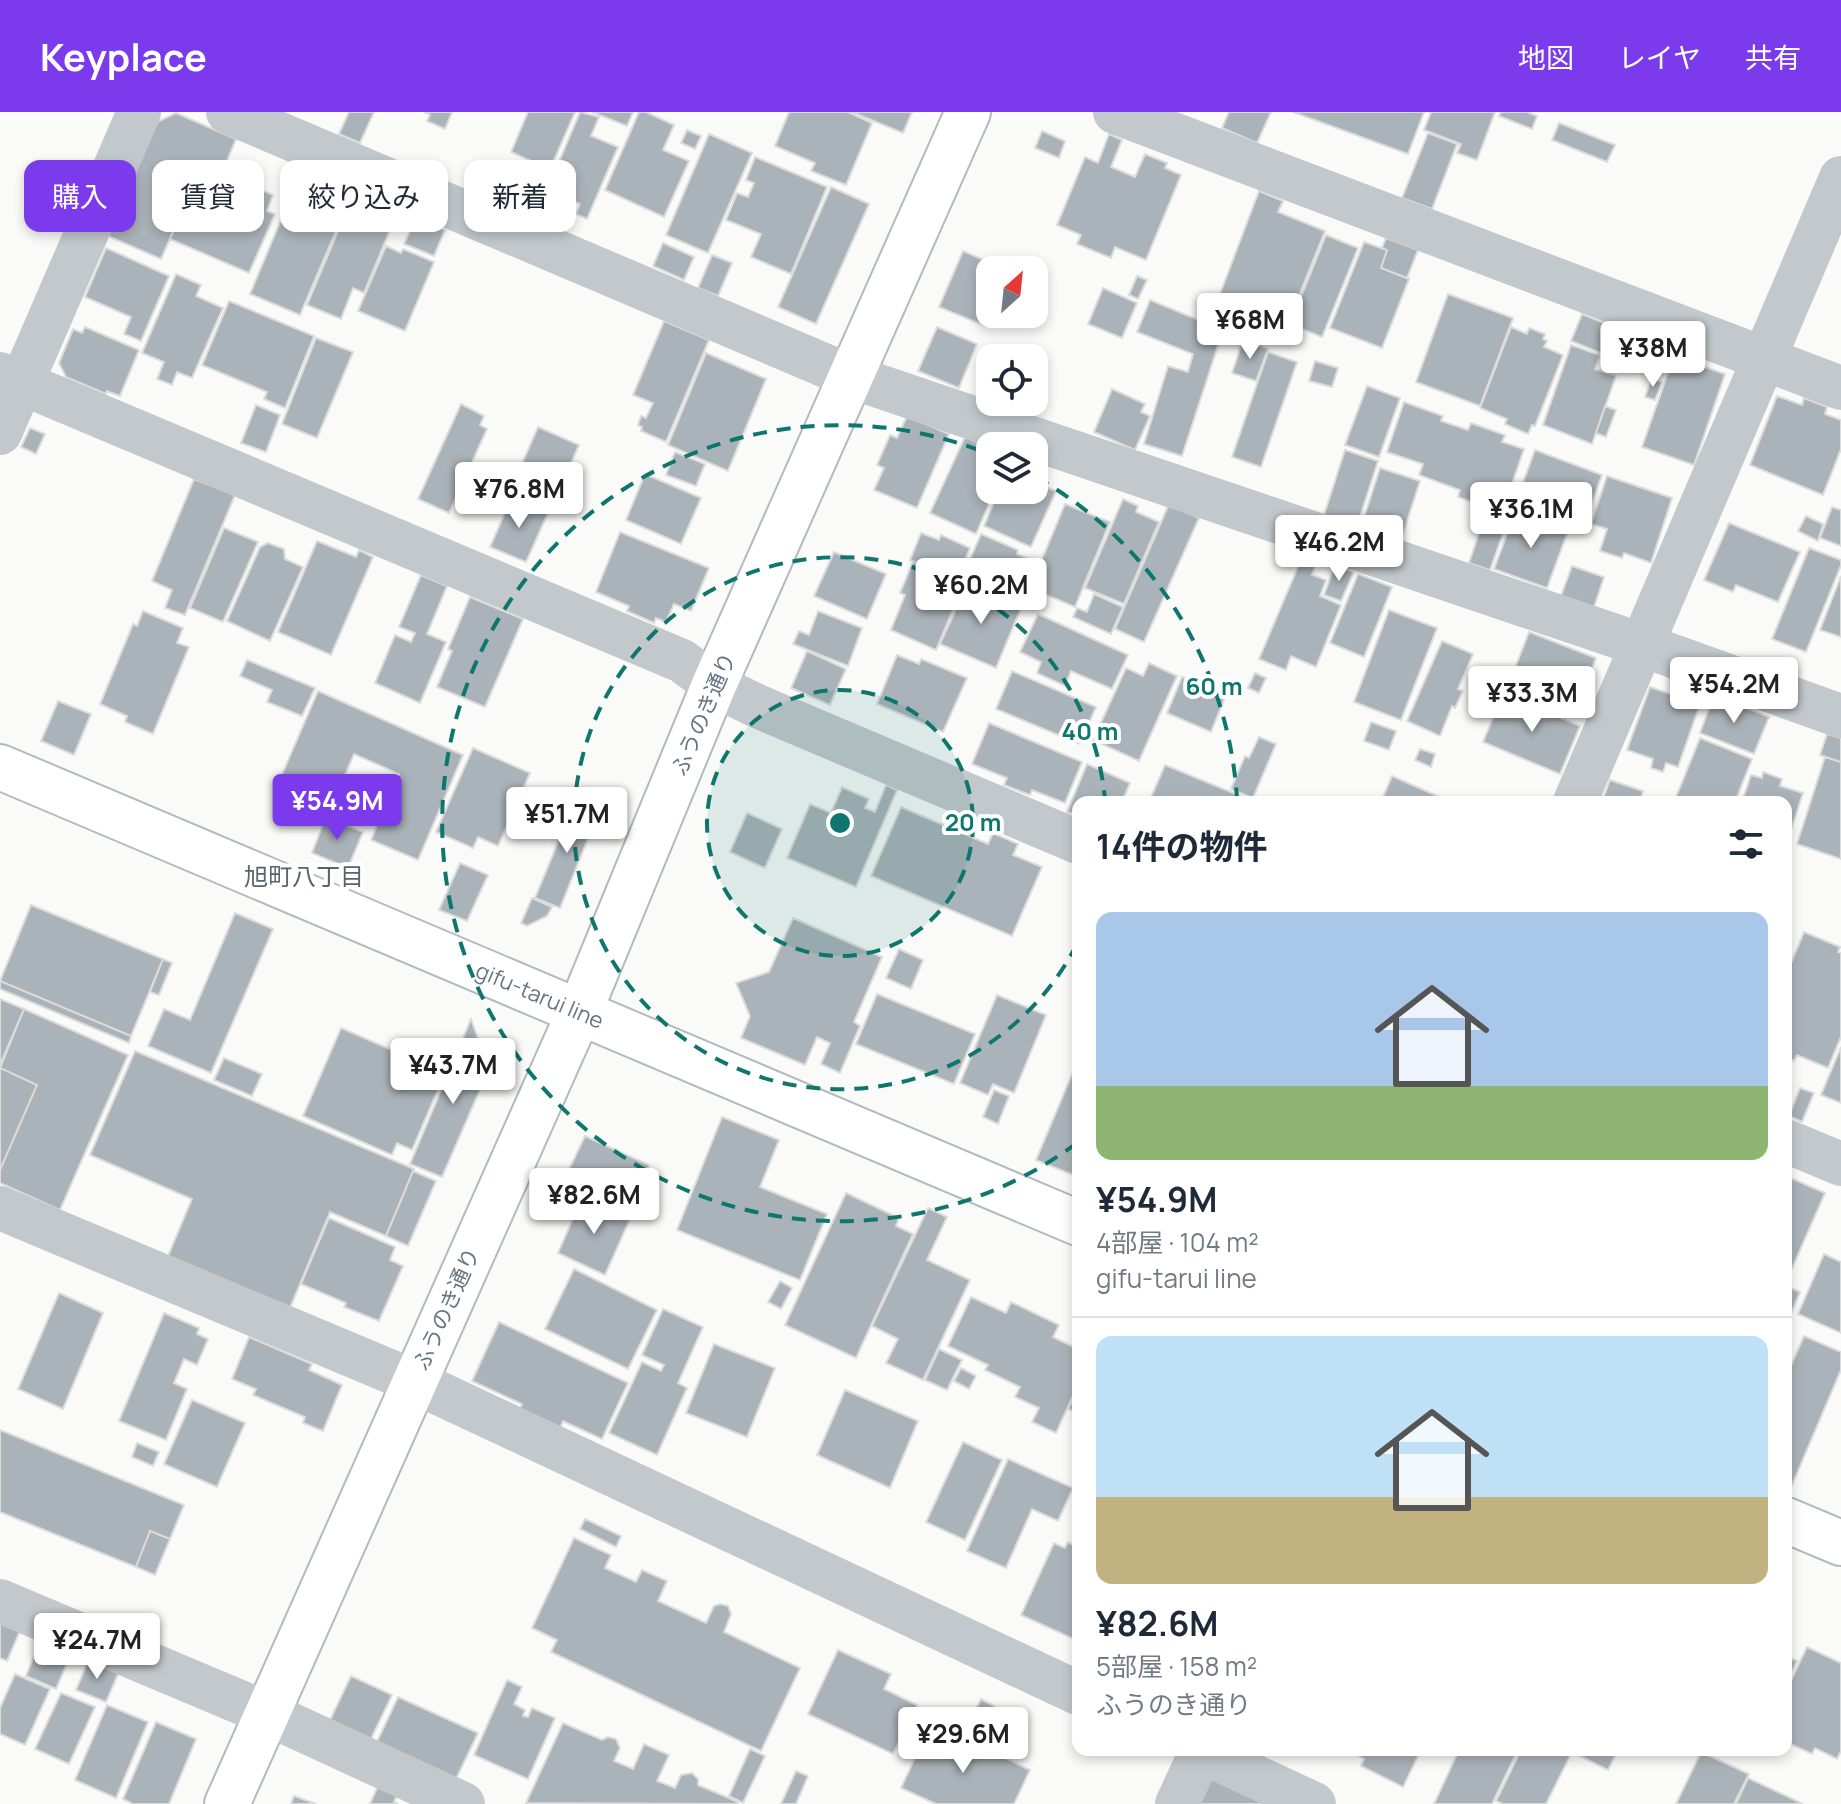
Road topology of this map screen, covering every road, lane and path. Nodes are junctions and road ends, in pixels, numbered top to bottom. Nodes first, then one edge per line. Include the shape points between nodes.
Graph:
1 (139, 112) edge
2 (228, 112) edge
3 (968, 112) edge
4 (1115, 112) edge
5 (1841, 178) edge
6 (1764, 358) junction
7 (852, 377) junction
8 (11, 379) edge
9 (1841, 388) edge
10 (0, 433) edge
11 (1642, 645) junction
12 (714, 685) junction
13 (1841, 716) edge
14 (0, 767) edge
15 (1578, 796) edge
16 (1072, 839) edge
17 (579, 1013) junction
18 (1792, 1144) edge
19 (1841, 1164) edge
20 (0, 1208) edge
21 (1072, 1220) edge
22 (413, 1381) junction
23 (1792, 1523) edge
24 (1841, 1543) edge
25 (0, 1601) edge
26 (1072, 1690) edge
27 (268, 1714) junction
28 (1199, 1756) edge
29 (1212, 1756) edge
30 (227, 1804) edge
31 (463, 1804) edge
32 (1177, 1804) edge
33 (1314, 1804) edge

1 - 8 street
2 - 7 street
3 - 7 street, ふうのき通り
4 - 6 street
5 - 6 street
6 - 9 street
6 - 11 street
7 - 11 street
7 - 12 street, ふうのき通り
8 - 10 street
8 - 12 street via 682,661
11 - 13 street
11 - 15 street
12 - 16 street
12 - 17 street, ふうのき通り
14 - 17 street, gifu-tarui line
17 - 21 street, gifu-tarui line
17 - 22 street, ふうのき通り
18 - 19 street
20 - 22 street
22 - 26 street
22 - 27 street, ふうのき通り
23 - 24 street
25 - 27 street
27 - 30 street, ふうのき通り
27 - 31 street
28 - 32 street
29 - 33 street

